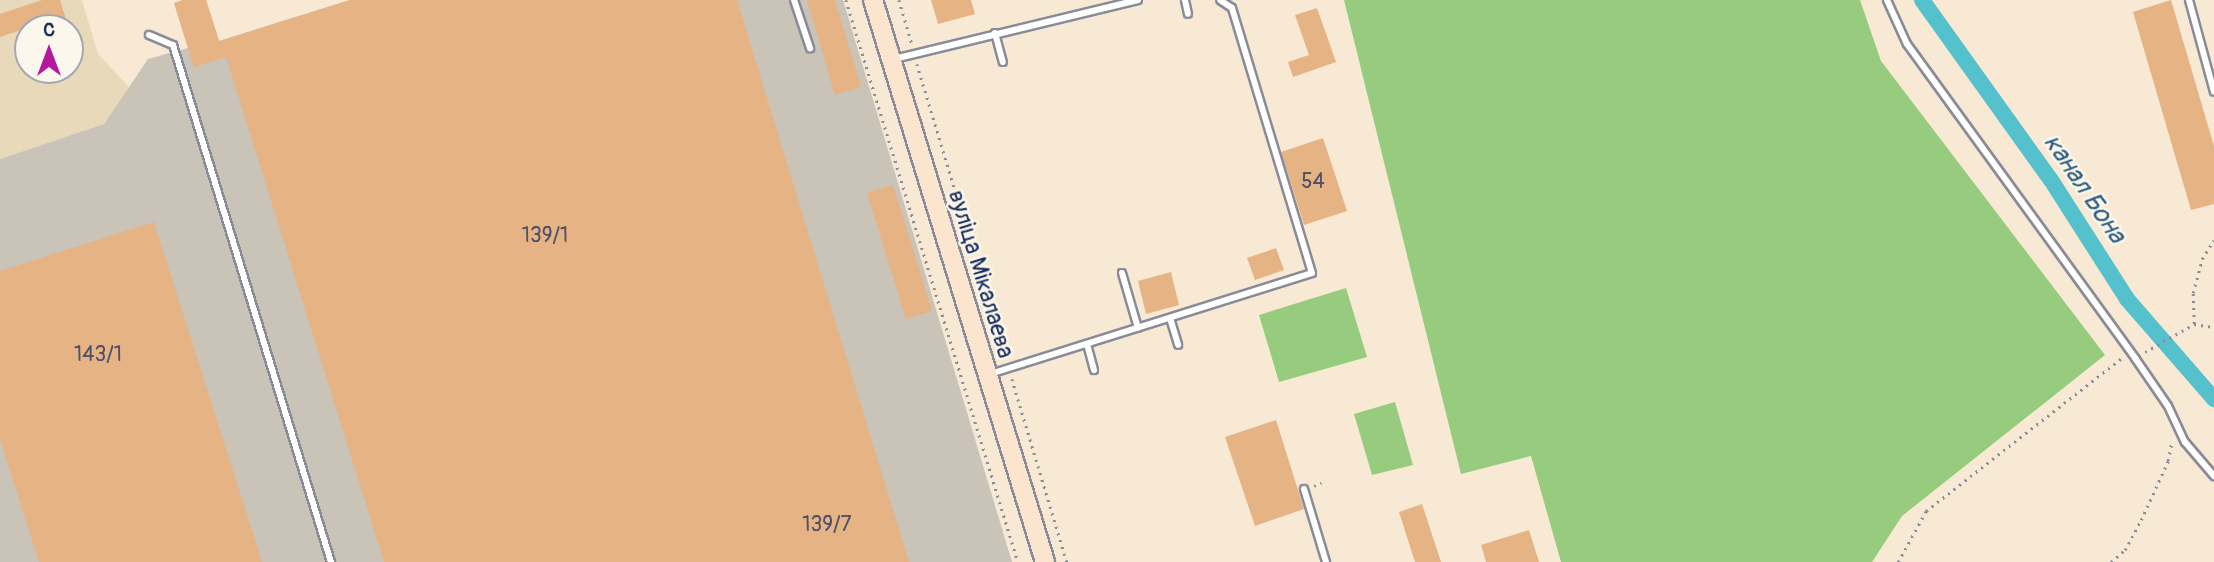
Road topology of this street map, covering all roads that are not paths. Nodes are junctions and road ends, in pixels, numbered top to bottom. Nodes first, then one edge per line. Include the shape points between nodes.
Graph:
1 (794, 0) edge
2 (873, 0) edge
3 (1138, 0) edge
4 (1185, 0) edge
5 (1220, 0) edge
6 (1887, 0) edge
7 (2189, 0) edge
8 (1188, 14) dead end
9 (995, 33) junction
10 (149, 35) dead end
11 (810, 48) dead end
12 (889, 60) junction
13 (1003, 62) dead end
14 (2214, 92) edge
15 (1122, 274) dead end
16 (1170, 318) junction
17 (1138, 328) junction
18 (1087, 344) junction
19 (1178, 345) dead end
20 (1094, 370) dead end
21 (986, 375) junction
22 (2214, 475) edge
23 (1304, 489) dead end
24 (331, 562) edge
25 (1045, 562) edge
26 (1326, 562) edge

1 - 11 lane
2 - 12 main road, вуліца Мікалаева
3 - 9 lane
4 - 8 lane
5 - 16 lane via 1231,8 1311,274
6 - 22 lane via 1906,44 2135,358 2168,406 2185,442
7 - 14 lane
9 - 12 lane
9 - 13 lane
10 - 24 lane via 173,46
12 - 21 main road, вуліца Мікалаева
15 - 17 lane
16 - 17 lane
16 - 19 lane
17 - 18 lane
18 - 20 lane
18 - 21 lane
21 - 25 main road, вуліца Мікалаева
23 - 26 lane

